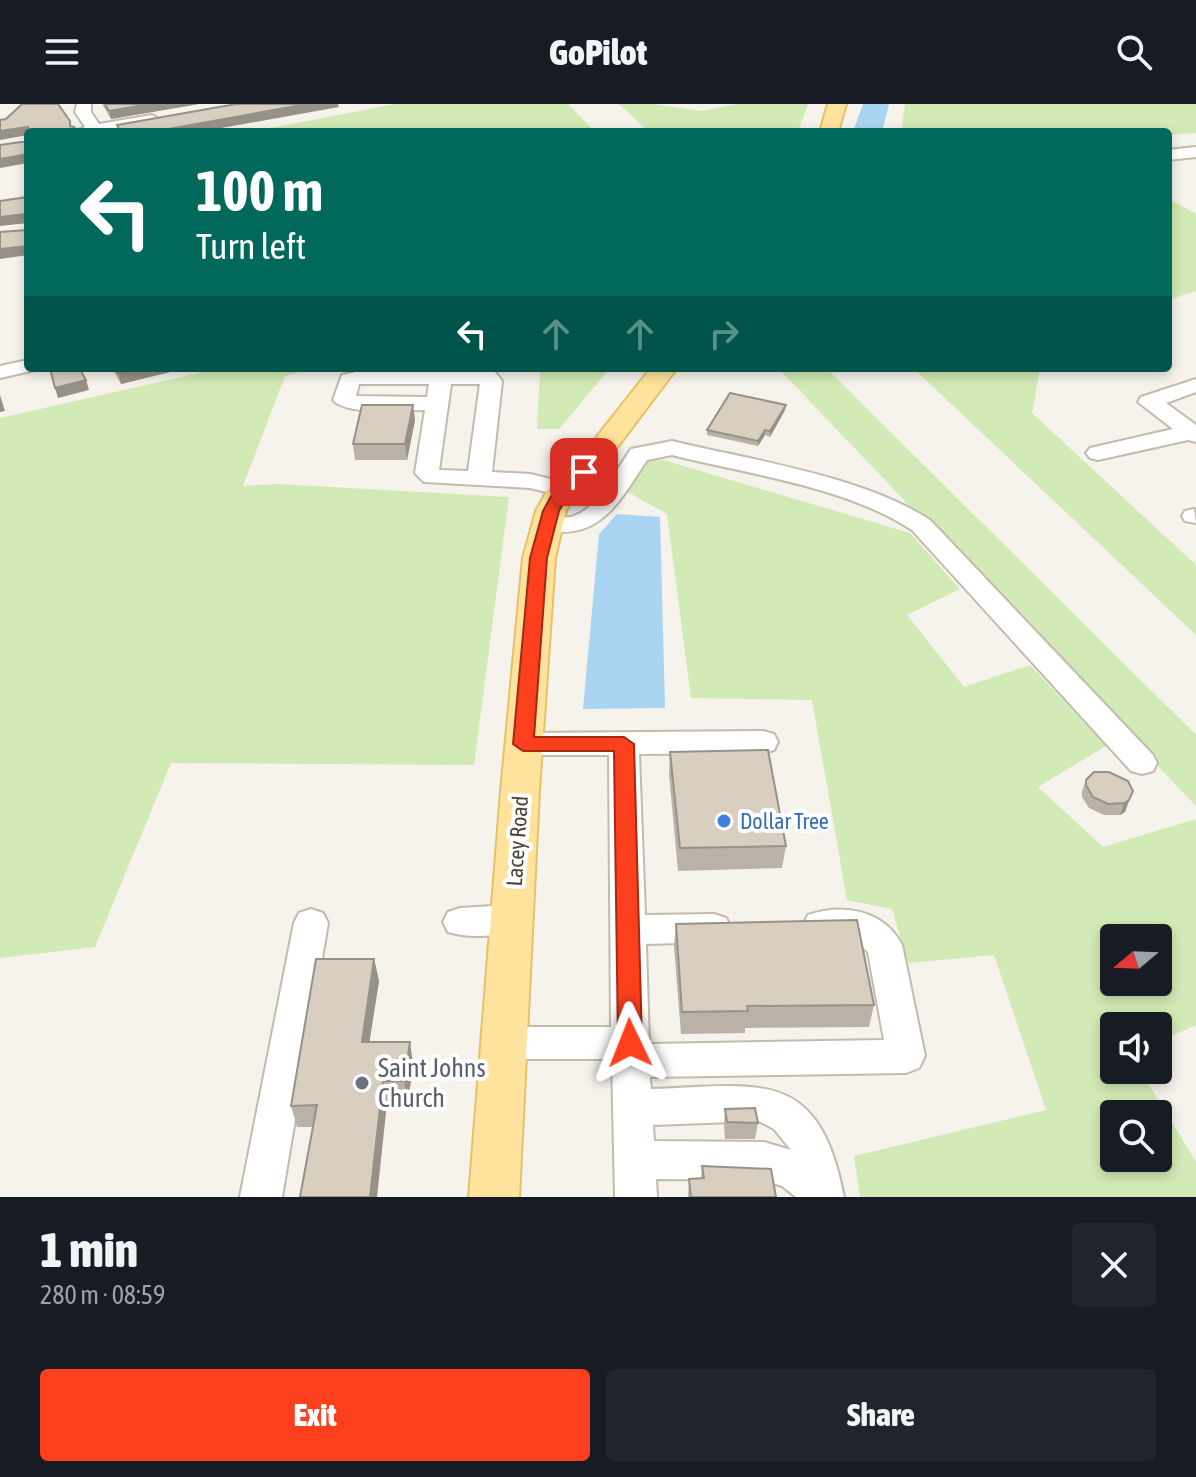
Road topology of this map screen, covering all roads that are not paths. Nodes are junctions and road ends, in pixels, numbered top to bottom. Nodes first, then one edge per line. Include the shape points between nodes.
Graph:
1 (84, 104) edge
2 (837, 104) edge
3 (171, 117) edge
4 (87, 128) edge
5 (106, 128) edge
6 (830, 128) edge
7 (1196, 152) edge
8 (1172, 155) edge
9 (1196, 166) edge
10 (1172, 168) edge
11 (24, 367) edge
12 (0, 372) edge
13 (649, 372) edge
14 (441, 378) junction
15 (1196, 385) edge
16 (437, 404) junction
17 (1194, 434) edge
18 (1098, 453) dead end
19 (479, 479) junction
20 (563, 489) junction
21 (548, 524) junction
22 (763, 742) dead end
23 (523, 744) junction
24 (624, 744) junction
25 (1142, 763) dead end
26 (512, 919) junction
27 (460, 922) dead end
28 (311, 923) dead end
29 (627, 930) junction
30 (793, 934) junction
31 (874, 936) junction
32 (506, 1043) junction
33 (630, 1052) junction
34 (634, 1152) edge
35 (822, 1187) edge
36 (261, 1197) edge
37 (494, 1197) edge

1 - 4 street
2 - 6 main road
3 - 5 street
7 - 8 street
9 - 10 street
11 - 12 street
13 - 20 main road, Lacey Road via 584,472
14 - 16 street
14 - 16 street via 356,378 350,380 344,400
14 - 19 street via 491,381
15 - 17 street via 1149,402
16 - 19 street via 427,473
17 - 18 street
19 - 20 street via 530,481
20 - 21 main road, Lacey Road
21 - 23 main road, Lacey Road via 539,558
21 - 25 street via 588,519 639,454 672,448 851,492 895,508 921,525
22 - 24 street
23 - 24 street
23 - 26 main road, Lacey Road
24 - 29 street
26 - 27 street
26 - 32 main road, Lacey Road
28 - 36 street
29 - 30 street via 740,928
29 - 33 street
30 - 31 street
30 - 31 street via 859,924
31 - 33 street via 884,945 906,1056
32 - 33 street
32 - 37 main road, Lacey Road
33 - 34 street
34 - 35 street via 764,1161 794,1170
34 - 35 street via 759,1103 784,1113 801,1128 813,1147

